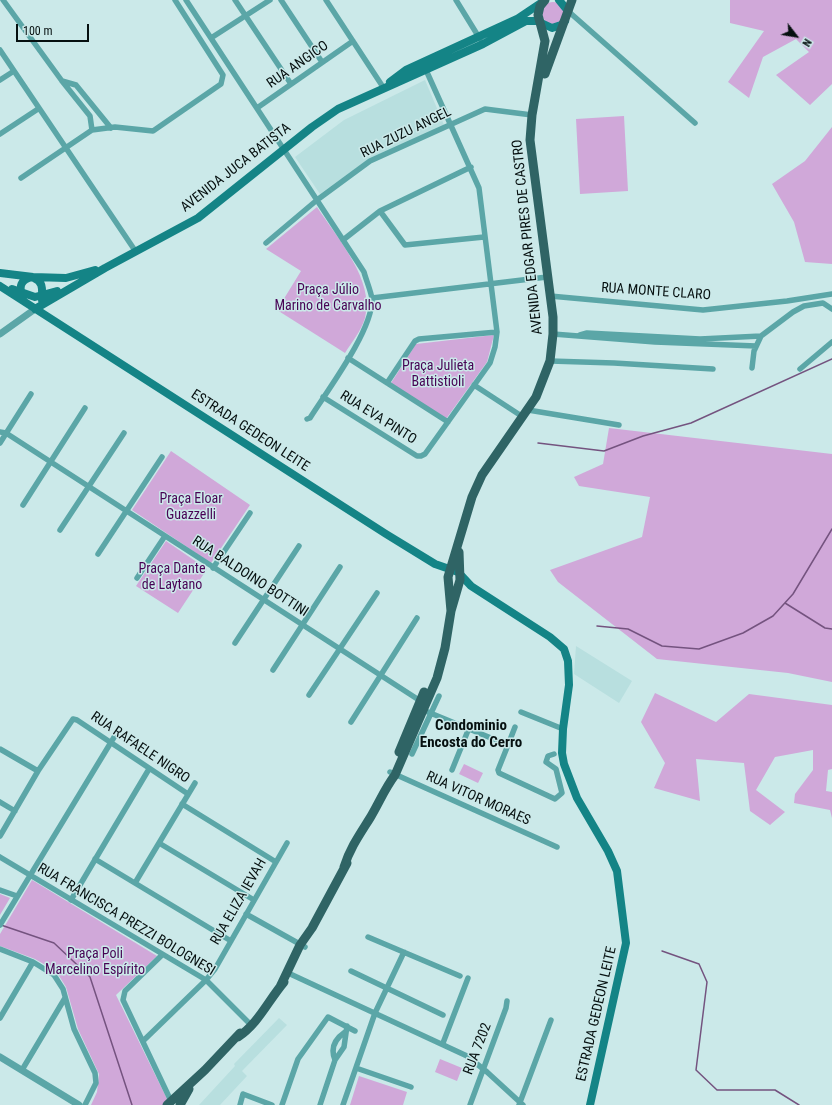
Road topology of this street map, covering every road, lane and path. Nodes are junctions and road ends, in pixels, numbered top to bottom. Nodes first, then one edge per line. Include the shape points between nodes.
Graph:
1 (2, 0) edge
2 (175, 0) edge
3 (186, 0) edge
4 (235, 0) edge
5 (270, 0) edge
6 (281, 0) edge
7 (326, 0) edge
8 (456, 0) edge
9 (559, 0) edge
10 (572, 0) edge
11 (545, 1) edge
12 (567, 15) junction
13 (246, 16) junction
14 (541, 23) junction
15 (478, 36) junction
16 (211, 38) junction
17 (352, 41) junction
18 (483, 44) junction
19 (0, 50) edge
20 (322, 62) junction
21 (426, 70) junction
22 (14, 71) junction
23 (408, 74) junction
24 (0, 80) edge
25 (62, 81) junction
26 (291, 84) junction
27 (382, 87) junction
28 (537, 94) junction
29 (38, 108) junction
30 (256, 108) junction
31 (532, 115) junction
32 (695, 122) dead end
33 (451, 124) junction
34 (110, 128) junction
35 (92, 130) junction
36 (0, 134) edge
37 (65, 148) junction
38 (284, 149) junction
39 (471, 167) junction
40 (21, 178) dead end
41 (317, 200) junction
42 (380, 211) junction
43 (484, 237) junction
44 (343, 240) junction
45 (266, 243) dead end
46 (136, 252) junction
47 (106, 268) junction
48 (0, 274) edge
49 (33, 277) junction
50 (547, 277) junction
51 (490, 284) junction
52 (0, 285) edge
53 (22, 293) junction
54 (832, 294) edge
55 (550, 296) junction
56 (372, 298) junction
57 (42, 300) junction
58 (27, 304) junction
59 (832, 309) edge
60 (31, 311) junction
61 (50, 320) junction
62 (496, 332) junction
63 (0, 334) edge
64 (553, 334) junction
65 (761, 336) junction
66 (656, 339) junction
67 (832, 342) edge
68 (756, 346) junction
69 (348, 358) junction
70 (550, 361) junction
71 (752, 368) dead end
72 (713, 369) dead end
73 (800, 369) dead end
74 (387, 383) junction
75 (474, 385) junction
76 (31, 394) dead end
77 (323, 397) junction
78 (85, 408) dead end
79 (526, 414) junction
80 (307, 419) dead end
81 (448, 422) junction
82 (619, 426) dead end
83 (0, 432) edge
84 (124, 433) dead end
85 (6, 434) junction
86 (0, 443) edge
87 (162, 457) dead end
88 (50, 462) junction
89 (89, 487) junction
90 (23, 505) dead end
91 (127, 512) junction
92 (250, 513) dead end
93 (60, 530) dead end
94 (165, 536) junction
95 (299, 546) dead end
96 (458, 546) junction
97 (98, 554) dead end
98 (435, 564) junction
99 (213, 568) junction
100 (340, 568) dead end
101 (450, 570) junction
102 (460, 575) junction
103 (137, 578) dead end
104 (448, 581) junction
105 (459, 586) junction
106 (471, 586) junction
107 (377, 593) dead end
108 (263, 600) junction
109 (451, 611) junction
110 (417, 618) dead end
111 (301, 625) junction
112 (235, 643) dead end
113 (339, 650) junction
114 (273, 670) dead end
115 (379, 675) junction
116 (309, 695) dead end
117 (439, 696) dead end
118 (425, 707) junction
119 (521, 712) dead end
120 (351, 722) dead end
121 (515, 727) dead end
122 (469, 728) junction
123 (563, 729) junction
124 (116, 734) dead end
125 (111, 742) junction
126 (508, 745) junction
127 (0, 748) edge
128 (412, 754) dead end
129 (554, 754) dead end
130 (149, 769) junction
131 (452, 770) dead end
132 (38, 772) junction
133 (392, 774) junction
134 (194, 783) dead end
135 (188, 794) junction
136 (0, 802) edge
137 (182, 804) junction
138 (14, 811) junction
139 (0, 836) edge
140 (159, 843) junction
141 (286, 843) dead end
142 (556, 847) dead end
143 (0, 857) edge
144 (95, 859) junction
145 (276, 862) junction
146 (29, 875) junction
147 (135, 883) junction
148 (0, 890) edge
149 (17, 896) junction
150 (70, 900) junction
151 (254, 900) junction
152 (246, 914) junction
153 (0, 925) edge
154 (368, 937) dead end
155 (231, 941) junction
156 (303, 946) junction
157 (0, 949) edge
158 (404, 952) junction
159 (162, 955) junction
160 (33, 962) junction
161 (351, 971) dead end
162 (289, 973) junction
163 (460, 976) dead end
164 (468, 978) dead end
165 (206, 980) junction
166 (386, 988) junction
167 (65, 998) junction
168 (507, 1001) dead end
169 (375, 1013) junction
170 (443, 1016) dead end
171 (0, 1018) edge
172 (551, 1020) dead end
173 (250, 1024) junction
174 (346, 1029) junction
175 (355, 1031) dead end
176 (143, 1041) junction
177 (442, 1043) junction
178 (0, 1057) edge
179 (335, 1060) junction
180 (356, 1068) junction
181 (483, 1068) junction
182 (22, 1070) junction
183 (193, 1081) junction
184 (411, 1087) dead end
185 (169, 1103) edge
186 (521, 1104) edge
187 (80, 1105) edge
188 (85, 1105) edge
189 (180, 1105) edge
190 (240, 1105) edge
191 (272, 1105) edge
192 (282, 1105) edge
193 (320, 1105) edge
194 (343, 1105) edge
195 (470, 1105) edge
196 (590, 1105) edge

1 - 25 street
2 - 34 street via 223,75 221,84 153,131
3 - 16 street
4 - 13 street
5 - 13 street
6 - 20 street
7 - 17 street
8 - 15 street
9 - 12 main road
10 - 12 main road
11 - 14 main road, AVENIDA EDGAR PIRES DE CASTRO via 540,6 538,15
11 - 15 main road, AVENIDA JUCA BATISTA via 517,19
12 - 14 main road, AVENIDA JUCA BATISTA via 561,25 552,28
12 - 28 main road, AVENIDA EDGAR PIRES DE CASTRO
12 - 32 street
13 - 16 street
13 - 26 street
14 - 18 main road, AVENIDA JUCA BATISTA via 526,22
14 - 28 main road, AVENIDA EDGAR PIRES DE CASTRO via 545,41
15 - 18 street
15 - 23 main road, AVENIDA JUCA BATISTA
16 - 30 street
17 - 20 street, RUA ANGICO
17 - 27 street
18 - 21 main road, AVENIDA JUCA BATISTA
19 - 22 street
20 - 26 street, RUA ANGICO
21 - 23 main road, AVENIDA JUCA BATISTA
21 - 33 street
22 - 24 street
22 - 29 street
23 - 27 main road, AVENIDA JUCA BATISTA
25 - 34 street via 76,85
25 - 35 street via 90,116
26 - 30 street, RUA ANGICO
27 - 38 main road, AVENIDA JUCA BATISTA via 338,109
28 - 31 main road, AVENIDA EDGAR PIRES DE CASTRO
29 - 36 street
29 - 37 street
30 - 38 street
31 - 33 street, RUA ZUZU ANGEL via 485,109
31 - 50 main road, AVENIDA EDGAR PIRES DE CASTRO via 530,140
33 - 39 street
33 - 41 street, RUA ZUZU ANGEL via 370,161
34 - 35 street
35 - 37 street
37 - 40 street
37 - 46 street
38 - 41 street
38 - 46 main road, AVENIDA JUCA BATISTA via 198,218
39 - 42 street
39 - 43 street via 479,188
41 - 44 street
41 - 45 street, RUA ZUZU ANGEL
42 - 43 street via 405,246
42 - 44 street
43 - 51 street
44 - 56 street via 364,272
46 - 47 main road, AVENIDA JUCA BATISTA
47 - 49 main road, AVENIDA JUCA BATISTA via 66,278
47 - 57 main road, AVENIDA JUCA BATISTA
48 - 49 main road, AVENIDA JUCA BATISTA
49 - 53 main road via 24,281 21,286
49 - 57 main road via 41,283
50 - 51 street
50 - 55 main road, AVENIDA EDGAR PIRES DE CASTRO
51 - 56 street
51 - 62 street
52 - 53 main road
52 - 58 main road
53 - 57 main road
53 - 58 main road
54 - 55 street, RUA MONTE CLARO via 704,310
55 - 64 main road, AVENIDA EDGAR PIRES DE CASTRO
56 - 69 street via 369,319
57 - 60 main road, AVENIDA JUCA BATISTA
57 - 61 main road
58 - 60 main road, ESTRADA GEDEON LEITE
59 - 65 street via 823,303 804,306
60 - 61 main road, ESTRADA GEDEON LEITE
60 - 63 street
61 - 98 main road, ESTRADA GEDEON LEITE
62 - 74 street via 419,339 415,341
62 - 75 street via 490,363
64 - 66 street via 598,339
64 - 70 main road, AVENIDA EDGAR PIRES DE CASTRO
65 - 66 street
65 - 68 street
66 - 68 street
67 - 73 street
68 - 71 street
69 - 74 street
69 - 77 street
70 - 72 street
70 - 79 main road, AVENIDA EDGAR PIRES DE CASTRO via 536,397
74 - 81 street
75 - 79 street
75 - 81 street
76 - 85 street
77 - 80 street
77 - 81 street, RUA EVA PINTO via 417,456 425,454
78 - 88 street
79 - 82 street
79 - 96 main road, AVENIDA EDGAR PIRES DE CASTRO via 482,475 472,497
83 - 85 street, RUA BALDOINO BOTTINI
84 - 89 street
85 - 86 street
85 - 88 street, RUA BALDOINO BOTTINI
87 - 91 street
88 - 89 street, RUA BALDOINO BOTTINI
88 - 90 street
89 - 91 street, RUA BALDOINO BOTTINI
89 - 93 street
91 - 94 street, RUA BALDOINO BOTTINI
91 - 97 street
92 - 99 street
94 - 99 street, RUA BALDOINO BOTTINI
94 - 103 street
95 - 108 street
96 - 101 main road, AVENIDA EDGAR PIRES DE CASTRO
96 - 102 main road, AVENIDA EDGAR PIRES DE CASTRO
98 - 101 main road, ESTRADA GEDEON LEITE
98 - 104 main road, ESTRADA GEDEON LEITE
99 - 108 street, RUA BALDOINO BOTTINI
100 - 111 street
101 - 102 main road, ESTRADA GEDEON LEITE
101 - 104 main road, AVENIDA EDGAR PIRES DE CASTRO
102 - 105 main road, AVENIDA EDGAR PIRES DE CASTRO
102 - 106 main road, ESTRADA GEDEON LEITE
104 - 105 main road, ESTRADA GEDEON LEITE via 454,586
104 - 109 main road, AVENIDA EDGAR PIRES DE CASTRO
105 - 106 main road, ESTRADA GEDEON LEITE
105 - 109 main road, AVENIDA EDGAR PIRES DE CASTRO
106 - 123 main road, ESTRADA GEDEON LEITE via 550,637 564,649 569,673
107 - 113 street
108 - 111 street, RUA BALDOINO BOTTINI
108 - 112 street
109 - 118 main road, AVENIDA EDGAR PIRES DE CASTRO via 445,648 440,665 432,676
110 - 115 street
111 - 113 street, RUA BALDOINO BOTTINI
111 - 114 street
113 - 115 street, RUA BALDOINO BOTTINI
113 - 116 street
115 - 118 street, RUA BALDOINO BOTTINI
115 - 120 street
117 - 118 street
118 - 122 street, RUA BALDOINO BOTTINI
118 - 128 street
118 - 133 main road, AVENIDA EDGAR PIRES DE CASTRO
119 - 123 street
121 - 126 street
122 - 126 street, RUA BALDOINO BOTTINI
122 - 131 street
123 - 196 main road, ESTRADA GEDEON LEITE via 562,753 566,774 617,871 626,943
124 - 125 street
125 - 130 street, RUA RAFAELE NIGRO
125 - 132 street, RUA RAFAELE NIGRO via 73,719
125 - 146 street
126 - 129 street via 499,773 555,799 562,793 562,789 556,769 546,762 548,756
127 - 132 street
130 - 135 street, RUA RAFAELE NIGRO
130 - 144 street
132 - 138 street, RUA RAFAELE NIGRO
133 - 142 street, RUA VITOR MORAES
133 - 156 main road, AVENIDA EDGAR PIRES DE CASTRO via 361,835 348,854 344,867
134 - 135 street
135 - 137 street
136 - 138 street
137 - 140 street
137 - 145 street
138 - 139 street, RUA RAFAELE NIGRO
140 - 147 street
140 - 151 street
141 - 145 street, RUA ELIZA IEVAH
143 - 146 street, RUA FRANCISCA PREZZI BOLOGNESI
144 - 147 street
144 - 150 street
145 - 151 street, RUA ELIZA IEVAH
146 - 149 street
146 - 150 street, RUA FRANCISCA PREZZI BOLOGNESI
147 - 155 street
148 - 149 street
149 - 153 street
150 - 159 street, RUA FRANCISCA PREZZI BOLOGNESI
151 - 152 street, RUA ELIZA IEVAH
152 - 155 street, RUA ELIZA IEVAH
152 - 156 street
154 - 158 street
155 - 165 street, RUA ELIZA IEVAH
156 - 162 main road, AVENIDA EDGAR PIRES DE CASTRO
157 - 160 street
158 - 163 street
158 - 166 street
159 - 165 street, RUA FRANCISCA PREZZI BOLOGNESI
159 - 176 street via 122,996
160 - 167 street via 54,975 63,989
160 - 171 street
161 - 166 street
162 - 169 street
162 - 173 main road, AVENIDA EDGAR PIRES DE CASTRO
164 - 177 street
165 - 173 street, RUA FRANCISCA PREZZI BOLOGNESI
165 - 176 street, RUA ELIZA IEVAH
166 - 169 street
166 - 170 street
167 - 182 street
167 - 188 street via 74,1029 95,1074 96,1083
168 - 181 street, RUA 7202
169 - 177 street
169 - 180 street
172 - 186 street
173 - 183 main road, AVENIDA EDGAR PIRES DE CASTRO
174 - 175 street
174 - 179 street via 344,1047
174 - 179 street via 334,1042
174 - 192 street via 328,1017 298,1058
176 - 185 street
177 - 181 street
178 - 182 street
179 - 193 street
180 - 184 street
180 - 194 street
181 - 186 street
181 - 195 street, RUA 7202
182 - 187 street
183 - 185 main road, AVENIDA EDGAR PIRES DE CASTRO
183 - 189 main road, AVENIDA EDGAR PIRES DE CASTRO
190 - 191 street via 243,1094

